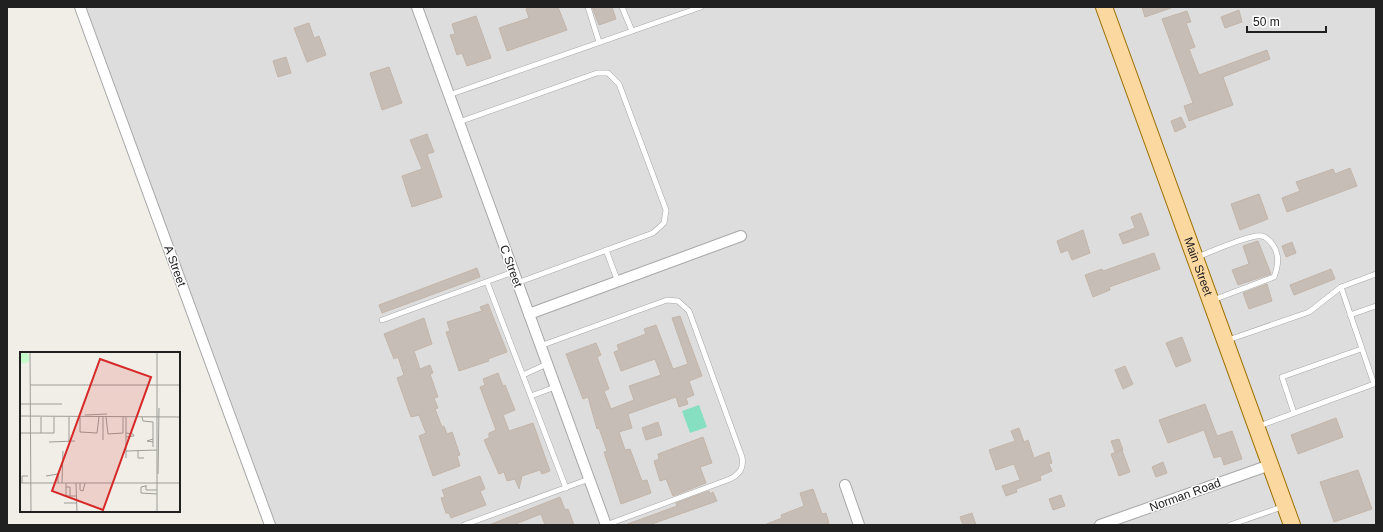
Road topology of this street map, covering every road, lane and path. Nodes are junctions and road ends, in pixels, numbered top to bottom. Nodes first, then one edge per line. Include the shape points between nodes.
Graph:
1 (80, 7) edge
2 (417, 7) edge
3 (588, 7) edge
4 (622, 7) edge
5 (701, 7) edge
6 (1104, 7) edge
7 (632, 31) junction
8 (599, 42) junction
9 (449, 95) junction
10 (459, 122) junction
11 (741, 236) dead end
12 (606, 250) junction
13 (1195, 258) junction
14 (513, 272) junction
15 (1376, 274) edge
16 (487, 282) junction
17 (618, 282) junction
18 (517, 283) junction
19 (1341, 287) junction
20 (1210, 301) junction
21 (1376, 306) edge
22 (529, 314) junction
23 (1350, 315) junction
24 (382, 320) dead end
25 (1225, 341) junction
26 (540, 346) junction
27 (1361, 349) junction
28 (547, 364) junction
29 (523, 375) junction
30 (555, 387) junction
31 (530, 396) junction
32 (1294, 413) junction
33 (1256, 426) junction
34 (1270, 464) junction
35 (589, 479) junction
36 (845, 485) dead end
37 (566, 488) junction
38 (1285, 506) junction
39 (270, 525) edge
40 (464, 525) edge
41 (606, 525) edge
42 (859, 525) edge
43 (1100, 525) edge
44 (1230, 525) edge
45 (1292, 525) edge

1 - 39 street, A Street
2 - 9 street, C Street
3 - 8 lane
4 - 7 lane
5 - 7 lane
6 - 13 main road, Main Street
7 - 8 lane
8 - 9 lane
9 - 10 street, C Street
10 - 12 lane via 597,73 603,72 612,76 619,84 666,210 666,217 660,229 653,233
10 - 14 street, C Street
11 - 17 street
12 - 17 lane
12 - 18 lane
13 - 20 main road, Main Street
13 - 20 lane via 1262,236 1268,238 1276,249 1278,258 1274,277
14 - 16 lane
14 - 18 street, C Street
15 - 19 lane
16 - 24 lane
16 - 29 lane
17 - 22 street
18 - 22 street, C Street
19 - 23 lane
19 - 25 lane via 1309,312
20 - 25 main road, Main Street
21 - 23 lane
22 - 26 street, C Street
23 - 27 lane
25 - 33 main road, Main Street
26 - 28 street, C Street
26 - 41 lane via 672,299 686,307 695,326 742,457 741,470 737,476 730,479
27 - 32 lane via 1282,377
27 - 32 lane via 1374,384
28 - 29 lane
28 - 30 street, C Street
29 - 31 lane
30 - 31 lane
30 - 35 street, C Street
31 - 37 lane
32 - 33 lane
33 - 34 main road, Main Street
34 - 38 main road, Main Street
34 - 43 street, Norman Road
35 - 37 lane
35 - 41 street, C Street
36 - 42 street
37 - 40 lane
38 - 44 lane
38 - 45 main road, Main Street

